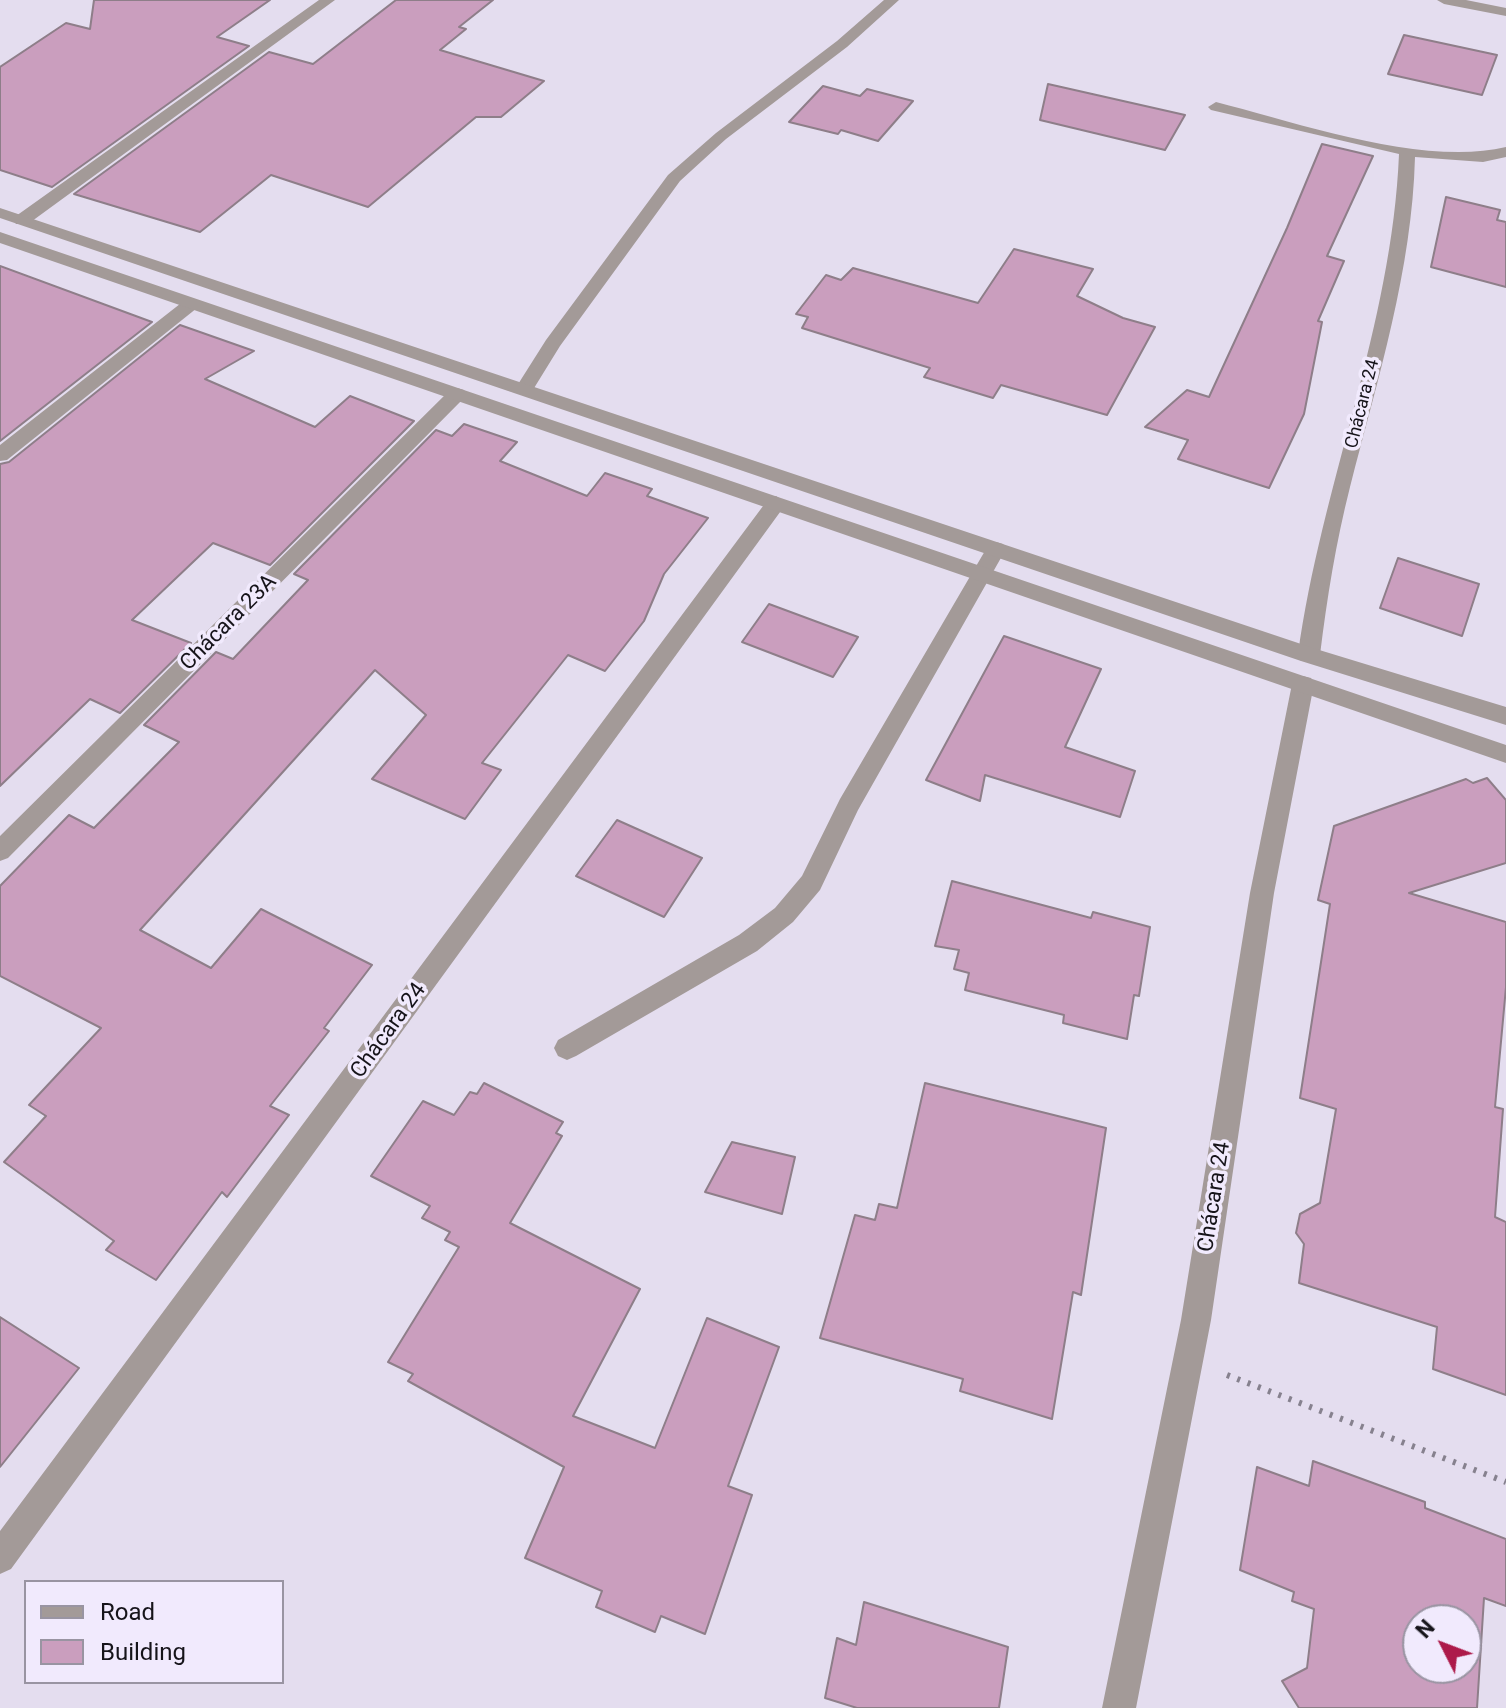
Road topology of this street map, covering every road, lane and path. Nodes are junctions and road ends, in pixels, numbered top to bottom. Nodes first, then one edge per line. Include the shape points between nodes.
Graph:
1 (328, 0) edge
2 (892, 0) edge
3 (1444, 0) edge
4 (1506, 12) edge
5 (1216, 107) dead end
6 (1407, 152) junction
7 (1506, 152) edge
8 (0, 213) edge
9 (22, 220) junction
10 (0, 237) edge
11 (191, 304) junction
12 (524, 389) junction
13 (457, 394) junction
14 (0, 455) edge
15 (776, 503) junction
16 (996, 549) junction
17 (981, 574) junction
18 (1309, 655) junction
19 (1303, 684) junction
20 (1506, 716) edge
21 (1506, 754) edge
22 (0, 851) edge
23 (567, 1048) dead end
24 (1188, 1360) junction
25 (1506, 1482) edge
26 (0, 1558) edge
27 (1119, 1708) edge

1 - 9 street
2 - 12 street via 674,178
3 - 4 street
5 - 6 street
6 - 7 street via 1469,159
6 - 18 street, Chácara 24 via 1405,212 1391,290 1314,598
8 - 9 street
9 - 12 street
10 - 11 street
11 - 13 street
11 - 14 street
12 - 16 street
13 - 15 street
13 - 22 street, Chácara 23A
15 - 17 street
15 - 26 street, Chácara 24
16 - 17 street
16 - 18 street
17 - 19 street
17 - 23 street via 848,806 811,883 784,915 748,943
18 - 20 street
19 - 21 street
19 - 24 street, Chácara 24 via 1262,893
24 - 25 path
24 - 27 street, Chácara 24

